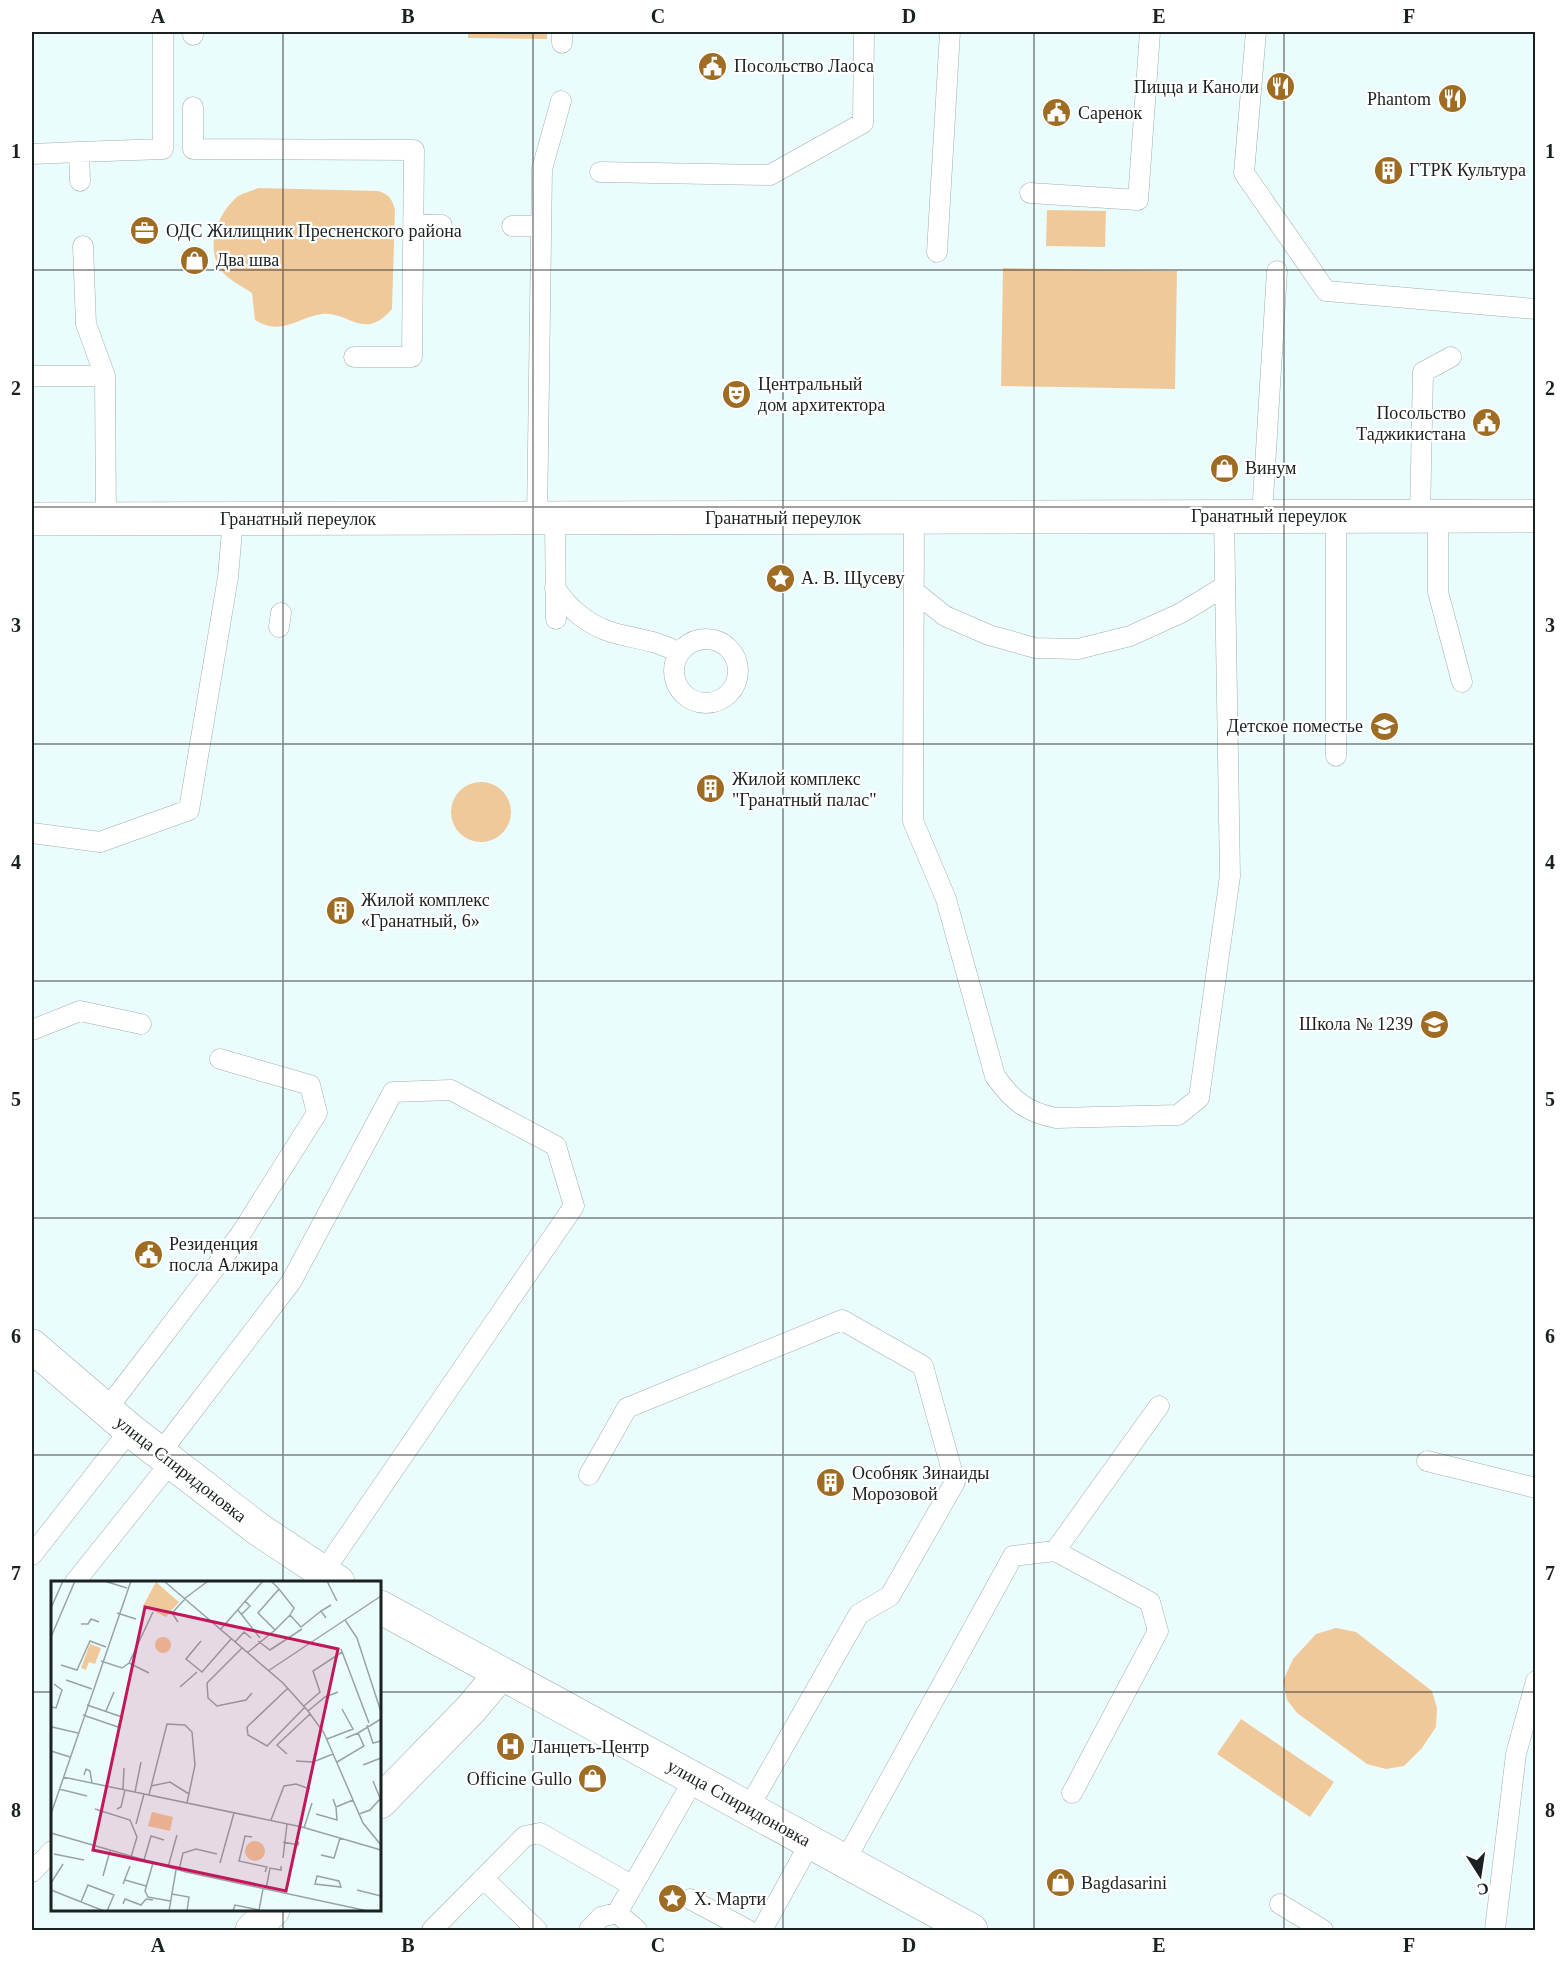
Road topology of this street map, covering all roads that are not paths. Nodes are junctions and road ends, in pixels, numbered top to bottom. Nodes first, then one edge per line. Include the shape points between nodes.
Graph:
1 (163, 32) edge
2 (864, 32) edge
3 (951, 32) edge
4 (1150, 32) edge
5 (1257, 32) edge
6 (561, 101) dead end
7 (193, 107) dead end
8 (79, 152) junction
9 (32, 154) edge
10 (600, 172) dead end
11 (80, 181) dead end
12 (1030, 193) dead end
13 (414, 224) junction
14 (442, 225) dead end
15 (512, 226) dead end
16 (540, 226) junction
17 (83, 246) dead end
18 (937, 252) dead end
19 (1277, 271) dead end
20 (1536, 309) edge
21 (354, 357) dead end
22 (1451, 357) dead end
23 (32, 376) edge
24 (105, 376) junction
25 (1262, 516) junction
26 (1336, 516) junction
27 (1429, 516) junction
28 (1536, 516) edge
29 (1224, 517) junction
30 (914, 518) junction
31 (32, 519) edge
32 (233, 519) junction
33 (546, 519) junction
34 (106, 520) junction
35 (1225, 586) junction
36 (555, 588) junction
37 (915, 592) junction
38 (556, 619) dead end
39 (679, 653) dead end
40 (1462, 682) dead end
41 (1336, 756) dead end
42 (32, 833) edge
43 (141, 1024) dead end
44 (32, 1030) edge
45 (220, 1059) dead end
46 (32, 1346) edge
47 (1159, 1406) dead end
48 (118, 1420) junction
49 (165, 1457) junction
50 (1427, 1461) dead end
51 (589, 1475) dead end
52 (1536, 1488) edge
53 (1055, 1551) junction
54 (32, 1555) edge
55 (330, 1578) edge
56 (76, 1581) edge
57 (381, 1608) edge
58 (501, 1672) junction
59 (1536, 1681) edge
60 (694, 1779) junction
61 (1072, 1793) dead end
62 (381, 1801) edge
63 (748, 1809) junction
64 (810, 1843) junction
65 (51, 1852) edge
66 (845, 1861) junction
67 (32, 1872) edge
68 (483, 1878) junction
69 (633, 1886) junction
70 (690, 1899) dead end
71 (1280, 1904) dead end
72 (272, 1911) edge
73 (617, 1913) junction
74 (939, 1923) edge
75 (252, 1930) edge
76 (432, 1930) edge
77 (537, 1930) edge
78 (589, 1930) edge
79 (637, 1930) edge
80 (748, 1930) edge
81 (762, 1930) edge
82 (971, 1930) edge
83 (1323, 1930) edge
84 (1495, 1930) edge

1 - 8 lane via 163,149
2 - 10 lane via 863,123 770,175
3 - 18 lane
4 - 12 lane via 1138,200
5 - 20 lane via 1244,174 1326,291
6 - 16 lane via 542,168
7 - 13 lane via 193,149 414,150
8 - 9 lane
8 - 11 lane
13 - 14 lane
13 - 21 lane via 412,357
15 - 16 lane
16 - 33 lane
17 - 24 lane via 86,324
19 - 25 lane
22 - 27 lane via 1423,372
23 - 24 lane
24 - 34 lane
25 - 26 street, Гранатный переулок
25 - 29 street, Гранатный переулок
26 - 27 street, Гранатный переулок
26 - 41 lane
27 - 28 street, Гранатный переулок
27 - 40 lane via 1438,592
29 - 30 street, Гранатный переулок
29 - 35 lane
30 - 33 street, Гранатный переулок
30 - 37 lane
31 - 34 street, Гранатный переулок
32 - 33 street, Гранатный переулок
32 - 34 street, Гранатный переулок
32 - 42 lane via 228,577 189,810 100,842
33 - 36 lane
35 - 37 lane via 1181,613 1130,636 1078,649 1035,648 989,635 945,616
35 - 37 lane via 1230,876 1199,1098 1178,1115 1067,1118 1038,1114 1022,1106 995,1076 946,899 913,821
36 - 38 lane
36 - 39 lane via 583,618 610,632 668,646
43 - 44 lane via 80,1011
45 - 48 lane via 310,1085 317,1113
46 - 48 street, улица Спиридоновка
47 - 53 lane
48 - 49 street, улица Спиридоновка
48 - 54 lane
49 - 55 street, улица Спиридоновка via 258,1529
49 - 55 lane via 291,1282 393,1092 452,1090 556,1146 574,1206
49 - 56 lane
50 - 52 lane
51 - 63 lane via 627,1408 842,1320 923,1366 955,1482 890,1596 859,1614
53 - 61 lane via 1150,1602 1158,1631
53 - 66 lane via 1013,1556
57 - 58 street, улица Спиридоновка
58 - 60 street, улица Спиридоновка
58 - 62 street via 471,1709
59 - 84 lane via 1516,1754
60 - 63 street, улица Спиридоновка
60 - 69 lane
63 - 64 street, улица Спиридоновка
64 - 66 street, улица Спиридоновка
64 - 81 lane
65 - 67 lane
66 - 74 street, улица Спиридоновка
68 - 69 lane via 525,1836 540,1833
68 - 76 lane
68 - 77 lane
69 - 73 lane
70 - 80 lane
71 - 83 lane
72 - 75 street
73 - 78 lane via 602,1917
73 - 79 lane
74 - 82 street, улица Спиридоновка

